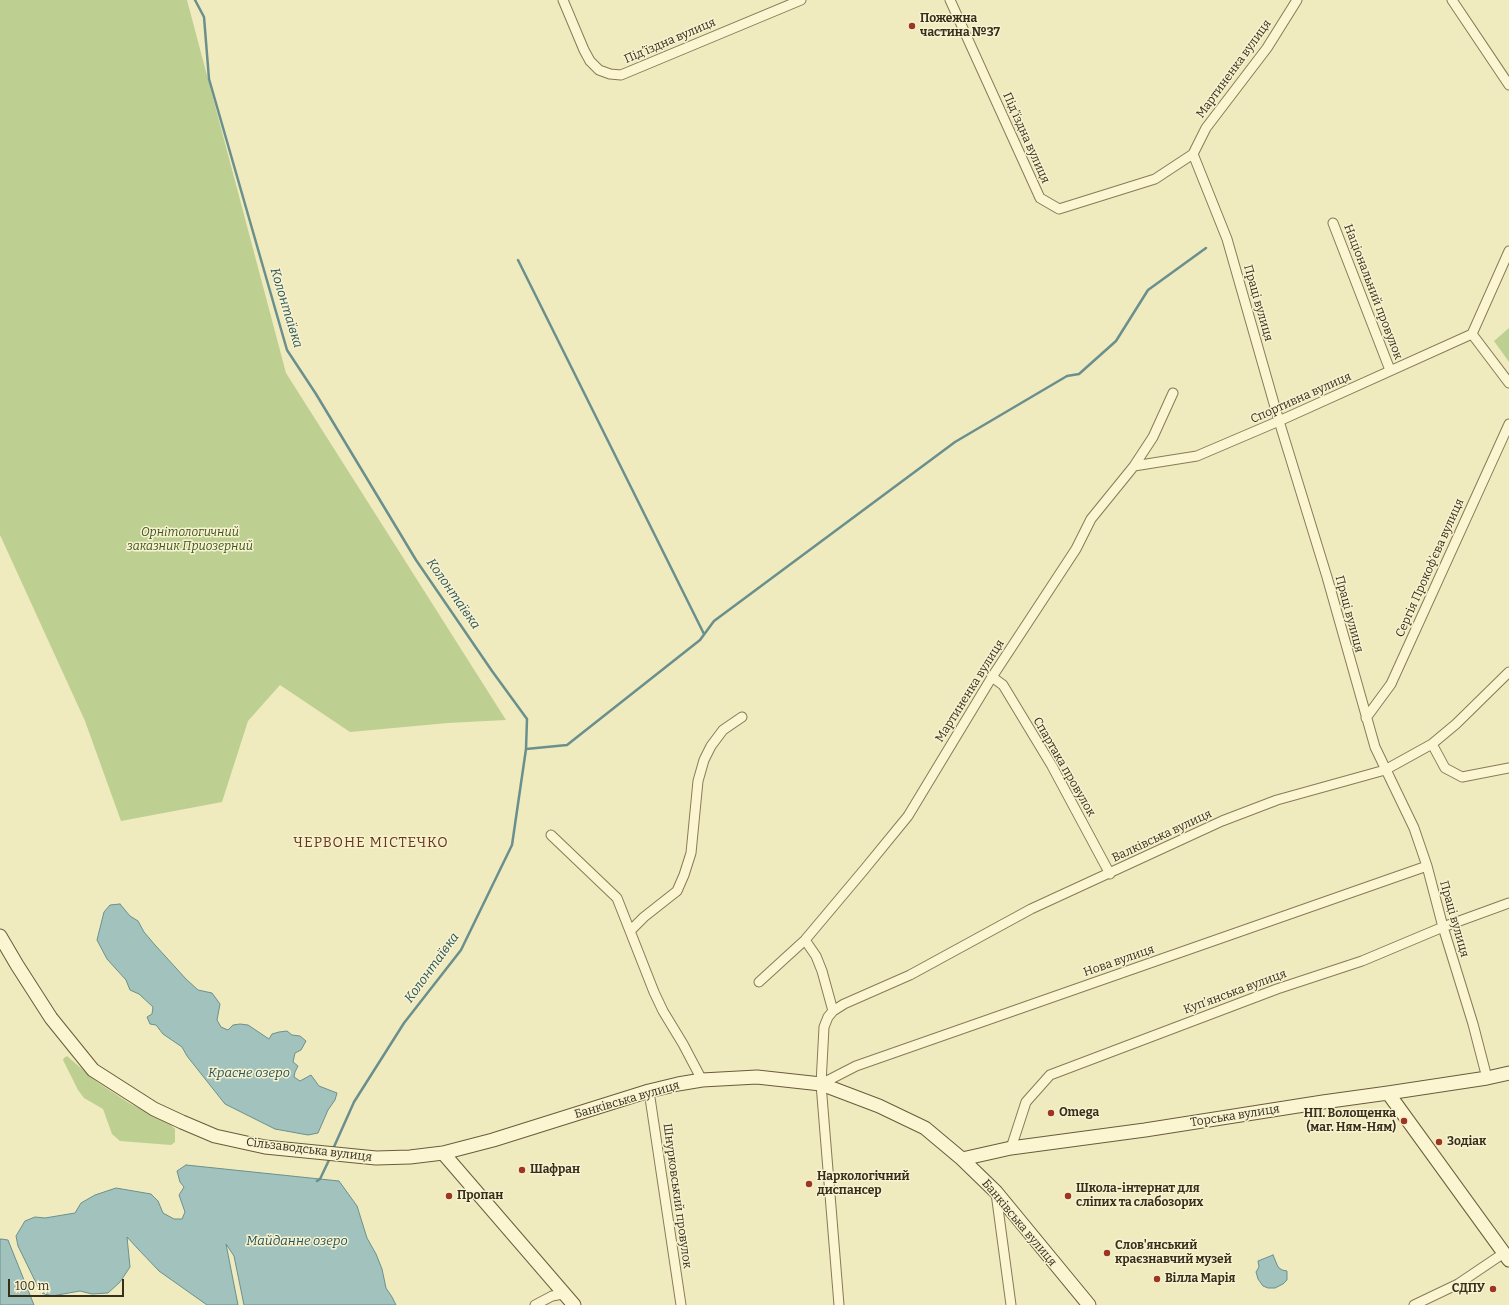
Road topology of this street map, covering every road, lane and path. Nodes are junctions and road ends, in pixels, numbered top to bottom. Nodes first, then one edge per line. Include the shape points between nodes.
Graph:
1 (563, 0) edge
2 (801, 0) edge
3 (950, 0) edge
4 (1297, 0) edge
5 (1452, 0) edge
6 (1509, 85) edge
7 (1193, 154) junction
8 (1333, 223) dead end
9 (1509, 251) edge
10 (1472, 334) junction
11 (1390, 370) junction
12 (1509, 382) edge
13 (1173, 393) dead end
14 (1279, 422) junction
15 (1509, 424) edge
16 (1134, 466) junction
17 (1509, 672) edge
18 (992, 677) junction
19 (742, 716) dead end
20 (1366, 718) junction
21 (1432, 744) junction
22 (1509, 768) edge
23 (1385, 770) junction
24 (550, 835) dead end
25 (1427, 866) junction
26 (1110, 874) junction
27 (1509, 903) edge
28 (1443, 927) junction
29 (630, 931) junction
30 (0, 936) edge
31 (805, 940) junction
32 (759, 982) dead end
33 (833, 1011) junction
34 (1509, 1073) edge
35 (1487, 1078) junction
36 (702, 1080) junction
37 (821, 1084) junction
38 (649, 1091) junction
39 (1388, 1093) junction
40 (1010, 1148) junction
41 (443, 1153) junction
42 (962, 1159) junction
43 (996, 1192) junction
44 (1507, 1257) edge
45 (563, 1294) junction
46 (535, 1305) edge
47 (574, 1305) edge
48 (681, 1305) edge
49 (839, 1305) edge
50 (1011, 1305) edge
51 (1089, 1305) edge
52 (1414, 1305) edge

1 - 2 street, Під’їздна вулиця via 590,61 600,70 621,75
3 - 7 street, Під’їздна вулиця via 1040,198 1060,209 1155,179
4 - 7 street, Мартиненка вулиця via 1267,48 1206,128
5 - 6 street
7 - 14 street, Праці вулиця via 1227,239
8 - 11 street, Національний провулок
9 - 10 street
10 - 11 street, Спортивна вулиця
10 - 12 street
11 - 14 street, Спортивна вулиця
13 - 16 street, Мартиненка вулиця via 1153,437
14 - 16 street, Спортивна вулиця via 1197,456
14 - 20 street, Праці вулиця via 1327,577
15 - 20 street, Сергія Прокоф’єва вулиця via 1391,684
16 - 18 street, Мартиненка вулиця via 1091,519 1076,549
17 - 21 street, Валківська вулиця
18 - 26 street, Спартака провулок via 1003,685 1052,766
18 - 31 street, Мартиненка вулиця via 908,816
19 - 29 street via 723,730 704,760 698,781 691,853 677,891
20 - 23 street, Праці вулиця via 1374,747
21 - 22 street via 1445,768 1462,777
21 - 23 street, Валківська вулиця
23 - 25 street, Праці вулиця via 1414,828
23 - 26 street, Валківська вулиця via 1277,800 1222,821
24 - 29 street via 617,898
25 - 28 street, Праці вулиця
25 - 37 street, Нова вулиця via 864,1063
26 - 33 street, Валківська вулиця via 1031,909 910,975
27 - 28 street, Куп’янська вулиця
28 - 35 street, Праці вулиця
28 - 40 street, Куп’янська вулиця via 1362,961 1277,989 1050,1075 1026,1102
29 - 36 street via 663,1011
30 - 41 main road, Сільзаводська вулиця via 51,1018 93,1070 154,1109 215,1136 264,1147 376,1158
31 - 32 street, Мартиненка вулиця
31 - 33 street via 822,971
33 - 37 street, Валківська вулиця via 824,1026
34 - 35 main road, Торська вулиця
35 - 39 main road, Торська вулиця
36 - 37 main road, Банківська вулиця via 757,1077
36 - 38 main road, Банківська вулиця
37 - 42 main road, Банківська вулиця via 879,1106 925,1128
37 - 49 street
38 - 41 main road, Банківська вулиця
38 - 48 street, Шнурковський провулок
39 - 40 main road, Торська вулиця
39 - 44 main road
40 - 42 main road, Торська вулиця
41 - 45 main road
42 - 43 main road, Банківська вулиця
43 - 50 street
43 - 51 main road, Банківська вулиця
44 - 52 street
45 - 46 street via 552,1296
45 - 47 main road

